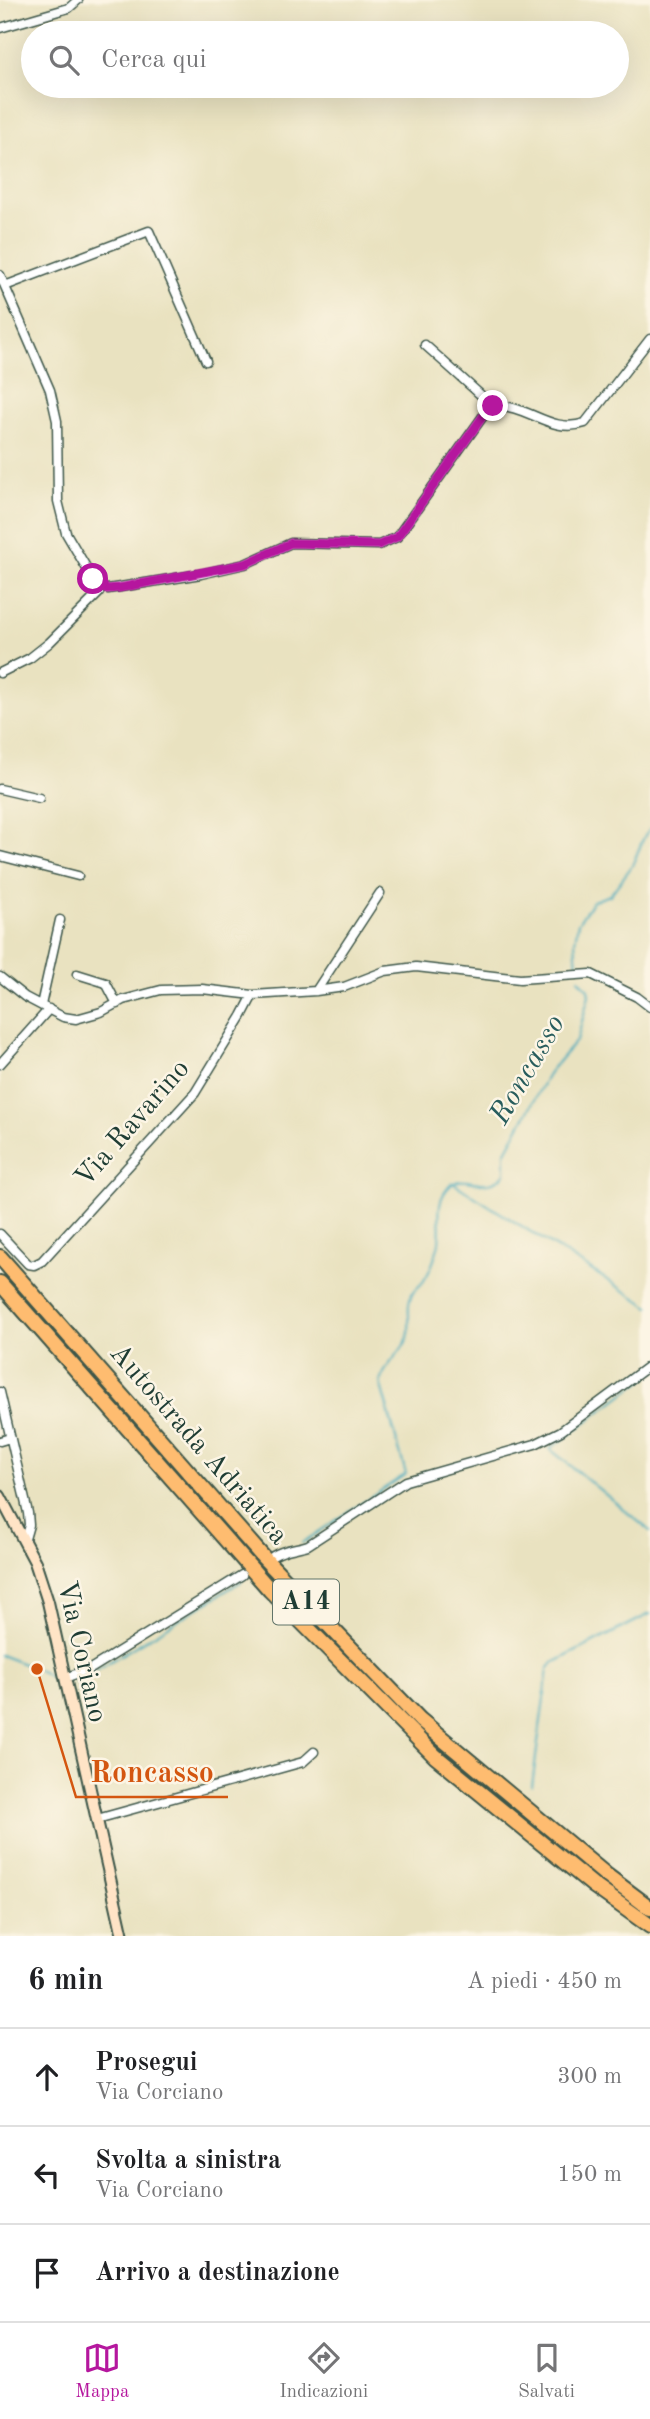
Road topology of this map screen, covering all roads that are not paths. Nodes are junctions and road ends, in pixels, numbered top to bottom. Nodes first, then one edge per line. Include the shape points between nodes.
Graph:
1 (78, 0) edge
2 (24, 21) edge
3 (21, 22) edge
4 (0, 28) edge
5 (0, 275) edge
6 (5, 286) junction
7 (650, 339) edge
8 (425, 345) dead end
9 (206, 361) dead end
10 (493, 406) junction
11 (102, 589) junction
12 (0, 673) edge
13 (0, 789) edge
14 (39, 798) dead end
15 (0, 856) edge
16 (78, 876) dead end
17 (380, 893) dead end
18 (60, 920) dead end
19 (77, 974) dead end
20 (0, 977) edge
21 (316, 992) junction
22 (253, 995) junction
23 (117, 1004) junction
24 (45, 1007) junction
25 (650, 1007) edge
26 (0, 1064) edge
27 (0, 1234) edge
28 (0, 1257) edge
29 (0, 1283) edge
30 (650, 1365) edge
31 (0, 1392) edge
32 (10, 1438) junction
33 (0, 1441) edge
34 (0, 1496) edge
35 (25, 1539) junction
36 (273, 1556) dead end
37 (242, 1575) dead end
38 (65, 1678) junction
39 (314, 1752) dead end
40 (97, 1819) junction
41 (650, 1908) edge
42 (650, 1926) edge
43 (123, 1936) edge

1 - 2 street via 69,8
3 - 4 street
5 - 6 street
6 - 9 street via 149,231
6 - 11 street via 50,390 57,421 58,501 66,533
7 - 10 street via 586,423 565,428 527,412
8 - 10 street
10 - 11 street via 397,537 379,545 291,543 245,564
11 - 12 street via 40,650
13 - 14 street
15 - 16 street
17 - 21 street
18 - 24 street
19 - 23 street via 106,983
20 - 24 street
21 - 22 street
21 - 25 street via 385,971 416,967 520,979 591,974
22 - 23 street via 161,990
22 - 27 street, Via Ravarino via 201,1085 42,1261 28,1264
23 - 24 street via 76,1019
24 - 26 street
28 - 41 highway, Autostrada Adriatica / A14 via 263,1557 420,1720
29 - 42 highway, Autostrada Adriatica / A14 via 270,1590 435,1756
30 - 36 street via 561,1431 535,1444 406,1481 308,1545
31 - 32 street, Via Coriano
32 - 33 street
32 - 35 street, Via Coriano via 28,1513
34 - 35 main road, Via Coriano
35 - 38 main road, Via Coriano via 48,1602
37 - 38 street via 92,1668
38 - 40 main road, Via Coriano
39 - 40 street via 303,1762
40 - 43 main road, Via Coriano

